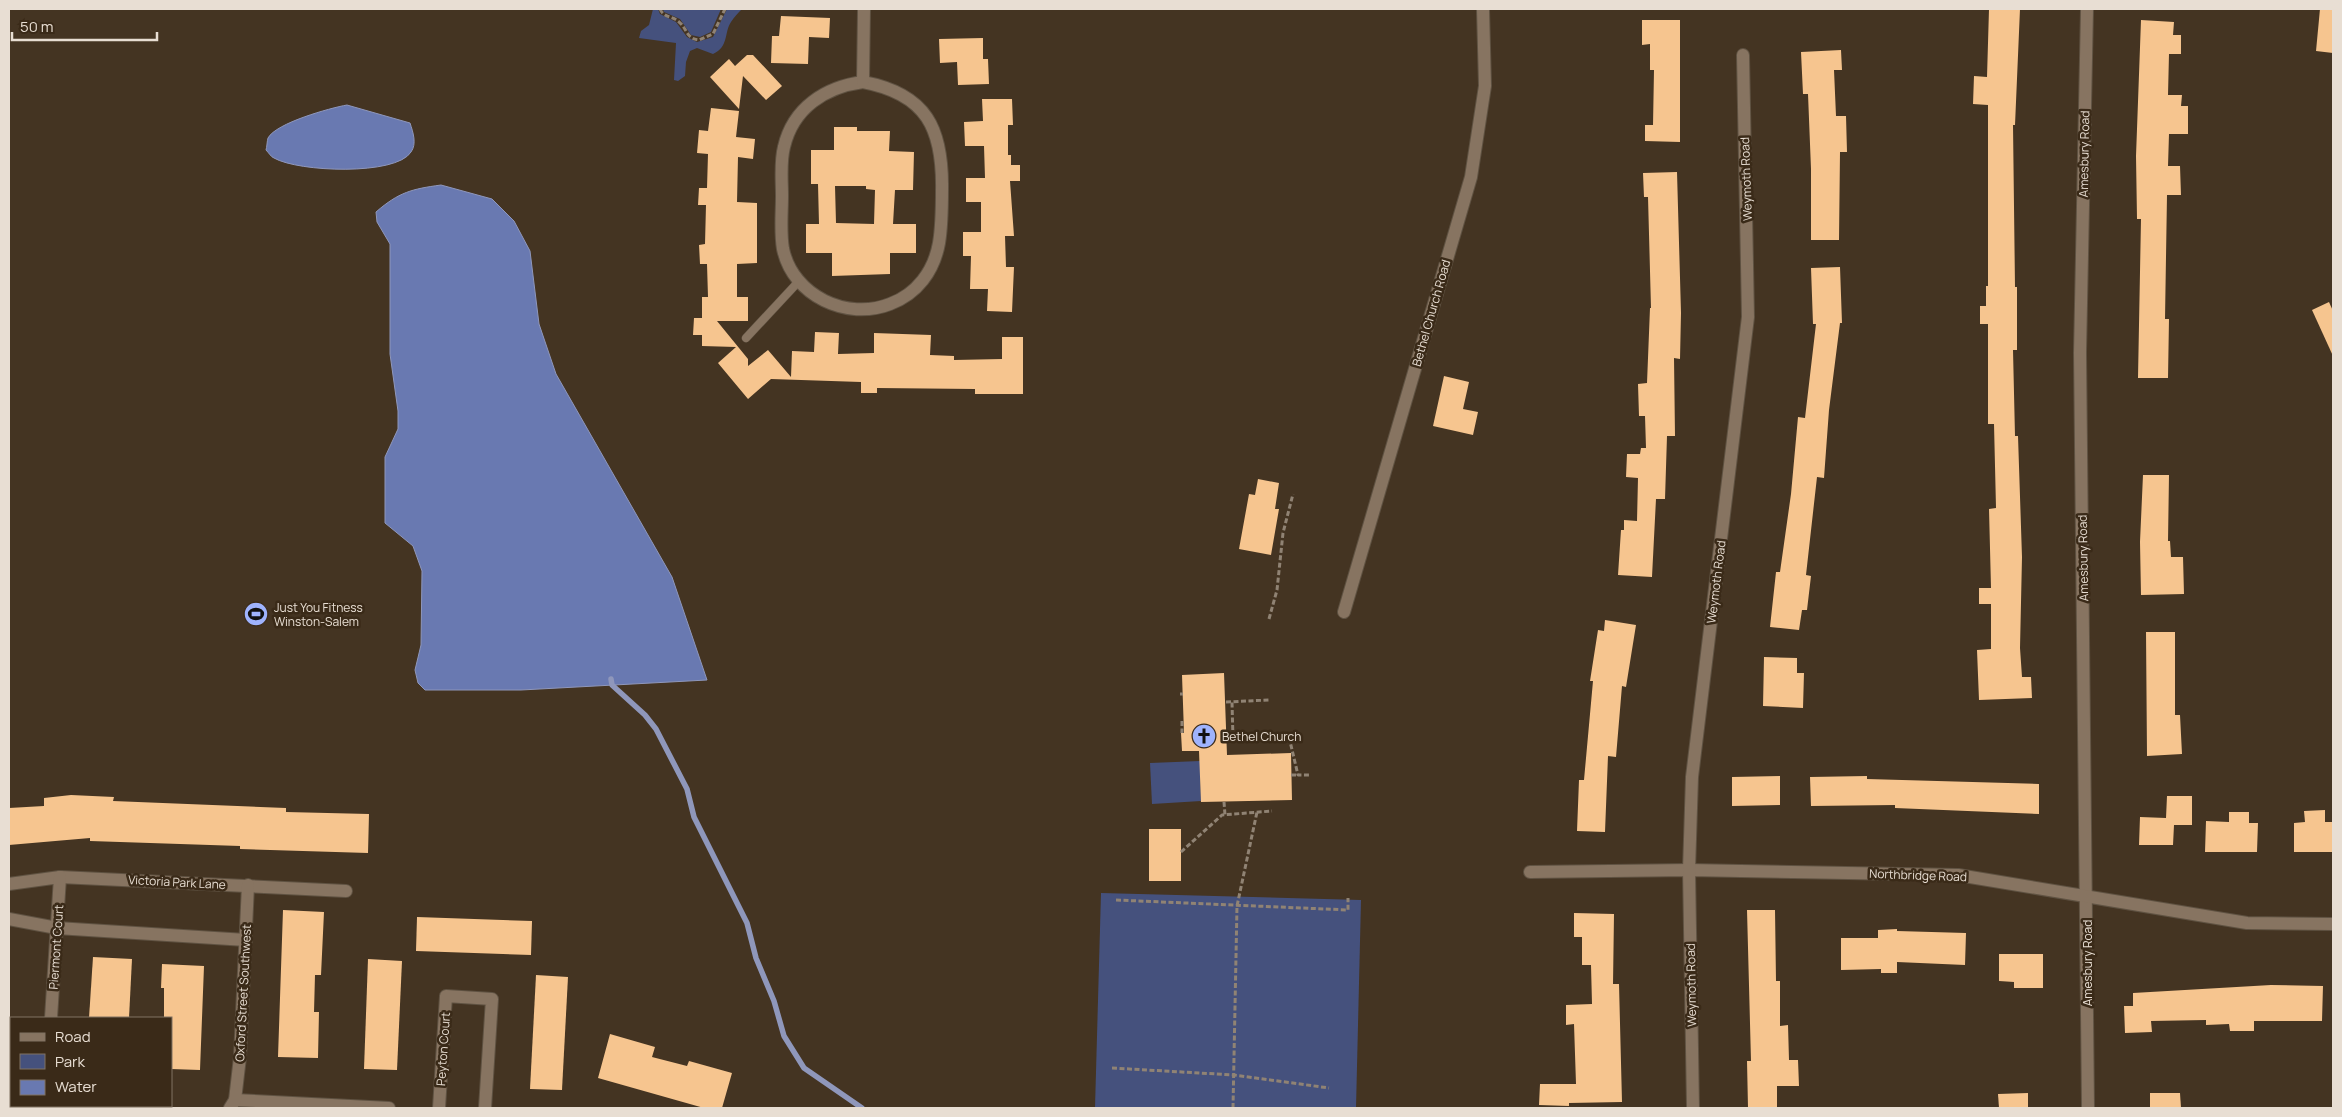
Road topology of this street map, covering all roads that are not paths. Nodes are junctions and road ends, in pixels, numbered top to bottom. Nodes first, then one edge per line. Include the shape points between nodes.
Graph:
1 (864, 9) edge
2 (1483, 9) edge
3 (2087, 9) edge
4 (1743, 56) dead end
5 (862, 82) junction
6 (800, 280) junction
7 (746, 338) dead end
8 (1344, 612) dead end
9 (1689, 870) junction
10 (1530, 872) dead end
11 (60, 877) junction
12 (9, 884) edge
13 (248, 885) junction
14 (346, 891) dead end
15 (2086, 898) junction
16 (9, 919) edge
17 (2333, 924) edge
18 (57, 928) junction
19 (246, 940) junction
20 (51, 1017) edge
21 (232, 1104) edge
22 (389, 1108) edge
23 (439, 1108) edge
24 (485, 1108) edge
25 (1693, 1108) edge
26 (2088, 1108) edge

1 - 5 street
2 - 8 street, Bethel Church Road via 1486,86 1471,177
3 - 15 street, Amesbury Road via 2080,352
4 - 9 street, Weymoth Road via 1748,317 1692,777
5 - 6 street via 839,87 809,103 797,116 784,147 784,250 788,263
5 - 6 street via 876,84 906,98 920,108 935,131 940,147 942,181 942,224 937,253 929,272 911,293 882,308 846,309 821,300
6 - 7 lane
9 - 10 street, Northbridge Road
9 - 15 street, Northbridge Road via 1958,875
9 - 25 street, Weymoth Road
11 - 12 street, Victoria Park Lane
11 - 13 street, Victoria Park Lane
11 - 18 street, Piermont Court
13 - 14 street, Victoria Park Lane
13 - 19 street, Oxford Street Southwest
15 - 17 street, Northbridge Road via 2247,924
15 - 26 street, Amesbury Road
16 - 18 street
18 - 19 street
18 - 20 street, Piermont Court
19 - 21 street, Oxford Street Southwest via 240,1057
21 - 22 street
23 - 24 street, Peyton Court via 446,996 492,999

